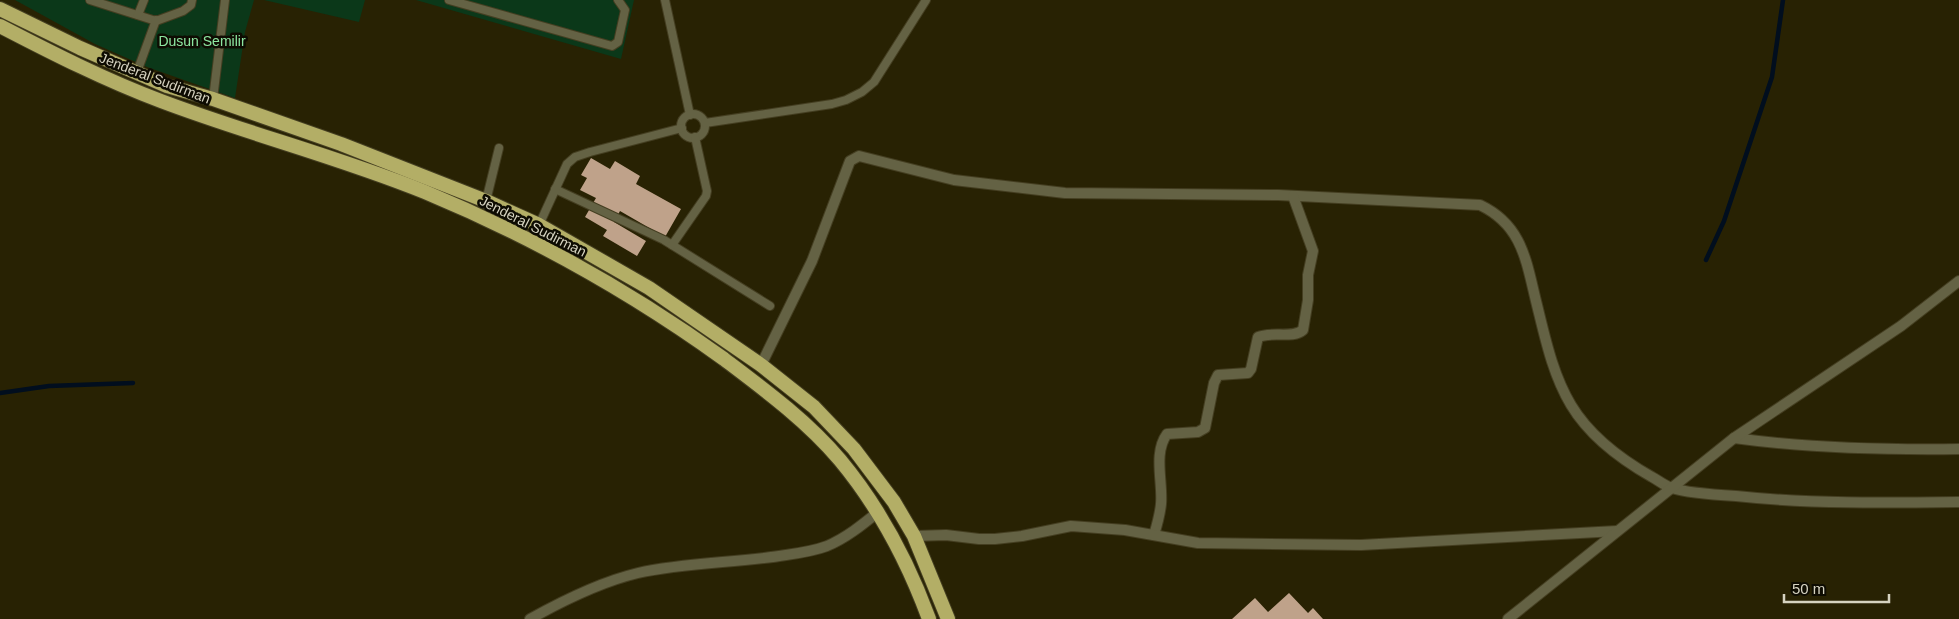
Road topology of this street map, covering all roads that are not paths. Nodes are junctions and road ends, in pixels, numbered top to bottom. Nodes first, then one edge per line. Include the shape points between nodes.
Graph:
1 (90, 0) edge
2 (144, 0) edge
3 (192, 0) edge
4 (225, 0) edge
5 (449, 0) edge
6 (618, 0) edge
7 (665, 0) edge
8 (926, 0) edge
9 (0, 9) edge
10 (138, 15) junction
11 (156, 20) junction
12 (0, 26) edge
13 (137, 72) junction
14 (213, 99) junction
15 (690, 115) junction
16 (705, 123) junction
17 (682, 128) junction
18 (695, 137) junction
19 (499, 148) dead end
20 (555, 189) junction
21 (1293, 196) junction
22 (486, 201) junction
23 (539, 225) junction
24 (533, 241) junction
25 (672, 244) junction
26 (1959, 282) edge
27 (770, 306) dead end
28 (761, 365) junction
29 (1734, 438) junction
30 (1959, 449) edge
31 (1672, 488) junction
32 (1959, 502) edge
33 (878, 512) junction
34 (1617, 531) junction
35 (1154, 535) junction
36 (914, 536) junction
37 (530, 619) edge
38 (929, 619) edge
39 (948, 619) edge
40 (1508, 619) edge

1 - 10 lane
2 - 10 lane
3 - 11 lane via 183,11
4 - 14 lane
5 - 6 lane via 612,46 618,42 625,10
7 - 15 lane
8 - 16 lane via 874,82 854,96 822,106
9 - 13 highway
10 - 11 lane
11 - 13 lane
12 - 24 highway, Jenderal Sudirman via 66,60 160,100 423,191
13 - 14 highway via 167,86
14 - 22 highway via 427,176
15 - 16 lane via 698,115
15 - 17 lane via 684,118
16 - 18 lane via 702,134
17 - 18 lane via 688,136
17 - 20 lane via 581,154 567,164
18 - 25 lane via 706,196
19 - 22 lane
20 - 23 lane
20 - 25 lane
21 - 28 street via 1065,193 954,180 864,157 855,158 850,161 812,261
21 - 31 street via 1480,205 1501,217 1522,247 1551,361 1572,407 1615,453
21 - 35 street via 1312,251 1303,330 1294,335 1267,333 1258,337 1248,373 1218,374 1205,428 1198,432 1167,434 1159,453 1161,507
22 - 23 highway
23 - 24 highway
23 - 28 highway via 649,288
24 - 33 highway, Jenderal Sudirman via 641,302 759,385 801,420 840,460
25 - 27 lane
26 - 29 street via 1901,326
28 - 36 highway via 814,407 854,449 894,502
29 - 30 street via 1782,445
29 - 31 street
31 - 32 street via 1770,500 1844,504
31 - 34 street
33 - 37 street via 827,546 762,559 640,572 608,582
33 - 38 highway, Jenderal Sudirman via 903,558
34 - 35 street via 1361,544 1198,542
34 - 40 street
35 - 36 street via 1072,526 995,539
36 - 39 highway

